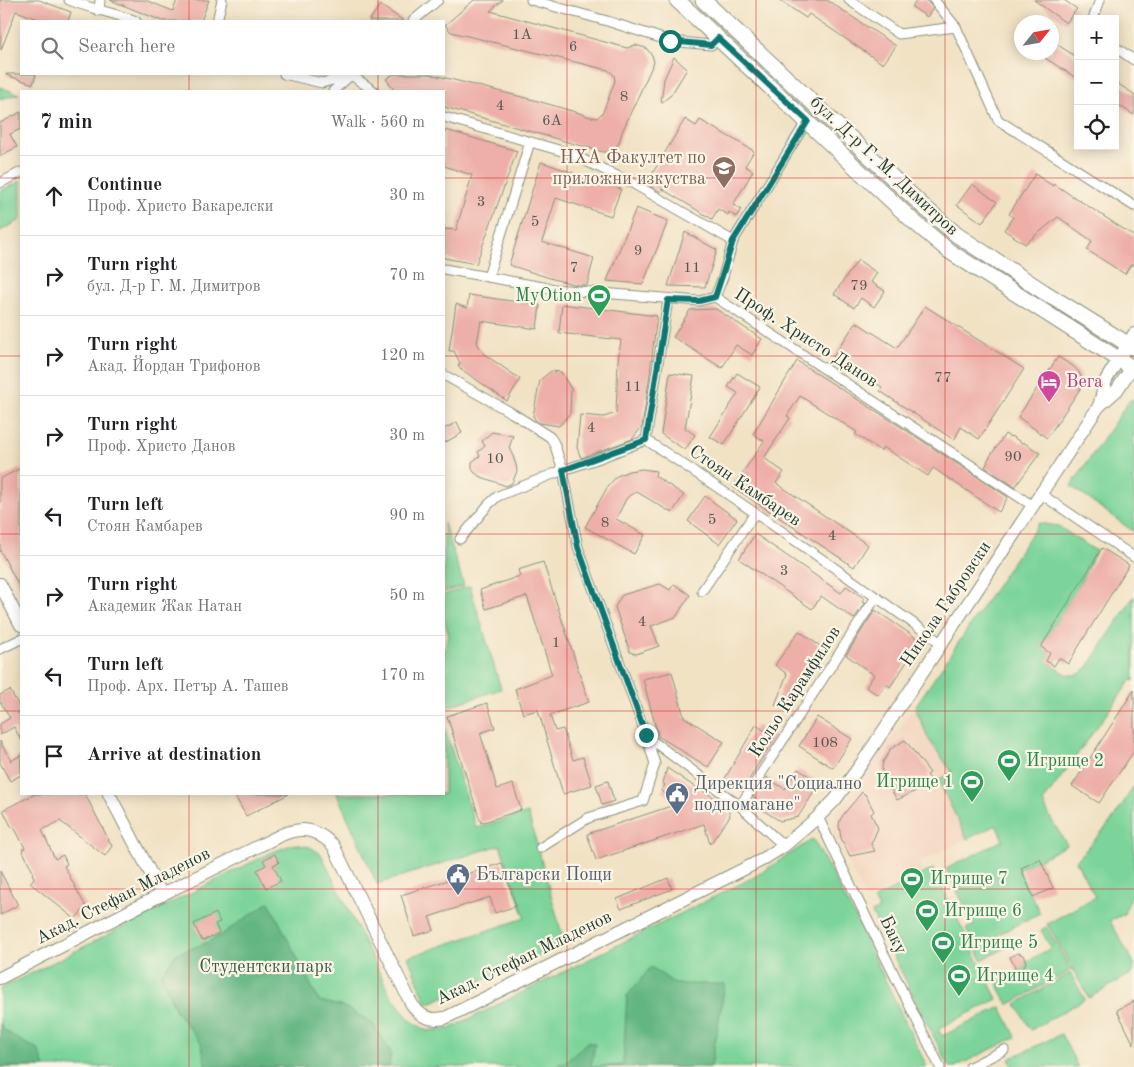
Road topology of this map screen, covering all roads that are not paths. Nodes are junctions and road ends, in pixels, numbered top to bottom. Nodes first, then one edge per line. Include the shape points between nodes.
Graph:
1 (69, 0) edge
2 (100, 0) edge
3 (222, 0) edge
4 (438, 0) edge
5 (531, 0) edge
6 (677, 0) edge
7 (703, 0) edge
8 (849, 0) edge
9 (934, 0) edge
10 (1097, 1) edge
11 (100, 11) junction
12 (1094, 15) edge
13 (133, 20) edge
14 (217, 20) edge
15 (414, 20) edge
16 (956, 27) junction
17 (718, 38) junction
18 (1119, 50) edge
19 (1134, 60) edge
20 (288, 75) edge
21 (348, 75) edge
22 (350, 75) edge
23 (352, 75) edge
24 (334, 90) edge
25 (373, 90) edge
26 (445, 117) edge
27 (808, 121) junction
28 (530, 142) junction
29 (20, 173) edge
30 (0, 183) edge
31 (1134, 206) edge
32 (733, 241) junction
33 (445, 269) edge
34 (488, 277) junction
35 (715, 297) junction
36 (668, 300) junction
37 (1132, 342) edge
38 (1119, 359) junction
39 (1133, 367) edge
40 (445, 376) edge
41 (1099, 406) junction
42 (646, 440) junction
43 (563, 470) junction
44 (1041, 494) junction
45 (1033, 506) junction
46 (755, 513) junction
47 (460, 539) dead end
48 (1134, 557) edge
49 (0, 584) edge
50 (702, 591) dead end
51 (876, 597) junction
52 (20, 623) edge
53 (20, 639) edge
54 (941, 643) junction
55 (0, 649) edge
56 (646, 735) junction
57 (110, 795) edge
58 (740, 806) junction
59 (818, 817) junction
60 (784, 846) junction
61 (540, 848) dead end
62 (162, 895) junction
63 (0, 978) edge
64 (1004, 1050) dead end
65 (940, 1067) edge
66 (970, 1067) edge

1 - 11 street
2 - 11 street
3 - 14 street
4 - 15 street
5 - 17 street via 670,41 711,45
6 - 17 main road, бул. Д-р Г. М. Димитров
7 - 37 main road, бул. Д-р Г. М. Димитров via 957,236 1044,292
8 - 16 street via 900,34
9 - 16 street
10 - 12 street
11 - 13 street
16 - 31 street via 998,120
17 - 27 main road, бул. Д-р Г. М. Димитров
18 - 19 street
20 - 21 street via 322,83
22 - 24 street
23 - 25 street
26 - 28 street
27 - 32 street
27 - 38 main road, бул. Д-р Г. М. Димитров via 949,251
28 - 32 street via 569,153 634,184
28 - 34 street
29 - 30 street
32 - 35 street
33 - 34 street, Проф. Христо Данов
34 - 36 street, Проф. Христо Данов via 554,289
35 - 36 street, Проф. Христо Данов via 699,301
35 - 45 street, Проф. Христо Данов
36 - 42 street
37 - 38 street, Никола Габровски
38 - 39 main road, бул. Д-р Г. М. Димитров
38 - 41 street, Никола Габровски via 1106,380
39 - 41 street, Никола Габровски via 1117,390
40 - 43 street via 550,437
41 - 44 street, Никола Габровски
42 - 43 street
42 - 46 street, Стоян Камбарев
43 - 47 street via 498,496
43 - 56 street via 578,547
44 - 45 street, Никола Габровски
44 - 48 street
45 - 54 street, Никола Габровски
46 - 50 street
46 - 51 street, Стоян Камбарев
49 - 52 street
51 - 54 street, Стоян Камбарев
51 - 58 street, Кольо Карамфилов
53 - 55 street
54 - 59 street, Никола Габровски via 862,763
56 - 58 street
56 - 61 street via 655,764 643,800 588,818
57 - 62 street
58 - 60 street
59 - 60 street, Акад. Стефан Младенов
59 - 65 street, Баку
60 - 62 street, Акад. Стефан Младенов via 463,1010 436,1020 423,1016 411,1003 333,845 324,836 302,829 290,831
62 - 63 street, Акад. Стефан Младенов
64 - 66 street

